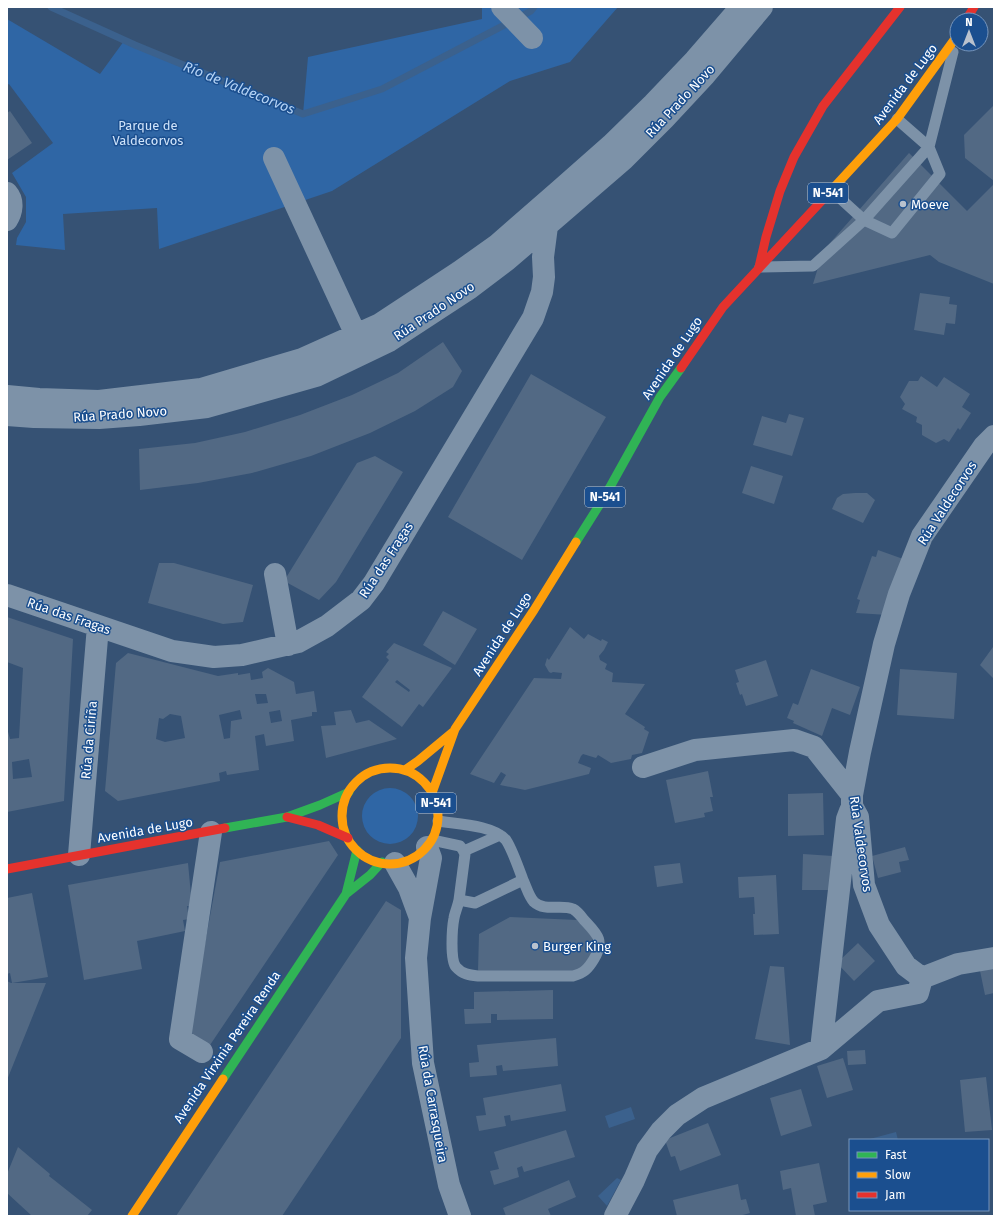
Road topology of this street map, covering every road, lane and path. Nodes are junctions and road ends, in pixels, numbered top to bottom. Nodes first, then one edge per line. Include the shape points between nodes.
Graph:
1 (502, 7) edge
2 (741, 7) edge
3 (762, 7) edge
4 (900, 7) edge
5 (532, 38) dead end
6 (949, 47) edge
7 (953, 52) edge
8 (897, 120) junction
9 (929, 147) junction
10 (274, 158) dead end
11 (831, 190) junction
12 (7, 193) edge
13 (7, 220) edge
14 (864, 220) junction
15 (547, 226) junction
16 (759, 267) junction
17 (356, 335) junction
18 (7, 396) edge
19 (7, 415) edge
20 (994, 436) edge
21 (275, 574) dead end
22 (7, 595) edge
23 (98, 626) junction
24 (288, 645) junction
25 (455, 730) junction
26 (642, 767) dead end
27 (405, 770) junction
28 (349, 792) junction
29 (432, 792) junction
30 (852, 801) junction
31 (287, 817) junction
32 (438, 821) junction
33 (211, 832) junction
34 (500, 834) junction
35 (348, 838) junction
36 (429, 844) junction
37 (357, 850) junction
38 (464, 851) junction
39 (79, 855) junction
40 (389, 863) junction
41 (7, 868) edge
42 (523, 880) junction
43 (346, 894) junction
44 (459, 900) junction
45 (420, 918) junction
46 (994, 958) edge
47 (922, 978) junction
48 (821, 1049) junction
49 (202, 1052) dead end
50 (132, 1216) edge
51 (460, 1216) edge
52 (615, 1216) edge

1 - 5 street
2 - 17 street, Rúa Prado Novo via 695,60 611,145 496,245 380,324
3 - 15 street, Rúa Prado Novo via 664,120 623,160
4 - 16 main road via 823,106 794,156 780,190
6 - 8 main road, Avenida de Lugo / N-541
7 - 9 lane
8 - 9 lane
8 - 11 main road, Avenida de Lugo / N-541
9 - 14 lane
9 - 14 lane via 940,174 892,232
10 - 17 street
11 - 14 lane
11 - 16 main road, Avenida de Lugo / N-541
12 - 13 street via 12,204
14 - 16 lane via 813,266
15 - 19 street, Rúa Prado Novo via 470,288 389,341 316,376 207,407 99,418
15 - 24 street, Rúa das Fragas via 542,292 533,318 374,583 361,600 327,626
16 - 25 main road, Avenida de Lugo / N-541 via 723,307 660,397 606,496
17 - 18 street, Rúa Prado Novo via 302,359 201,389 99,401 39,400
20 - 30 street, Rúa Valdecorvos via 984,446 922,536 899,594 882,652
21 - 24 street
22 - 23 street, Rúa das Fragas
23 - 24 street, Rúa das Fragas via 172,651 214,656 242,655
23 - 39 street, Rúa da Ciriña
25 - 27 main road, Avenida de Lugo / N-541
25 - 29 main road, Avenida de Lugo / N-541
26 - 30 street via 695,750 794,740 814,747
27 - 28 main road, N-541 via 380,769 367,774
27 - 29 main road, N-541 via 425,782
28 - 31 main road, Avenida de Lugo via 320,806
28 - 35 main road, N-541 via 343,814
29 - 32 main road, N-541
30 - 47 street, Rúa Valdecorvos via 858,817 864,885 878,925 906,966
30 - 48 street via 847,819
31 - 33 main road, Avenida de Lugo
31 - 35 main road, Avenida de Lugo via 332,829
32 - 34 lane via 485,828
32 - 36 main road, N-541
33 - 39 main road, Avenida de Lugo
33 - 49 street via 180,1039
34 - 38 lane
34 - 42 lane via 506,841
35 - 37 main road, N-541
36 - 38 lane via 460,846
36 - 40 main road via 417,856
36 - 45 street, Rúa da Carrasqueira via 431,858
37 - 40 main road, N-541 via 368,858
37 - 43 main road, Avenida Virxinia Pereira Renda
38 - 44 lane
39 - 41 main road, Avenida de Lugo
40 - 43 main road, Avenida Virxinia Pereira Renda
40 - 45 street, Rúa da Carrasqueira via 406,882
42 - 44 lane via 475,903
42 - 44 lane via 534,901 540,906 575,909 599,937 600,945 596,955 588,969 581,974 478,976 461,972 452,958 454,918
43 - 50 main road, Avenida Virxinia Pereira Renda
45 - 51 street, Rúa da Carrasqueira via 416,958 423,1063 449,1185
46 - 47 street via 958,964
47 - 48 street via 918,993 878,1001
48 - 52 street via 703,1098 677,1115 661,1130 647,1150

